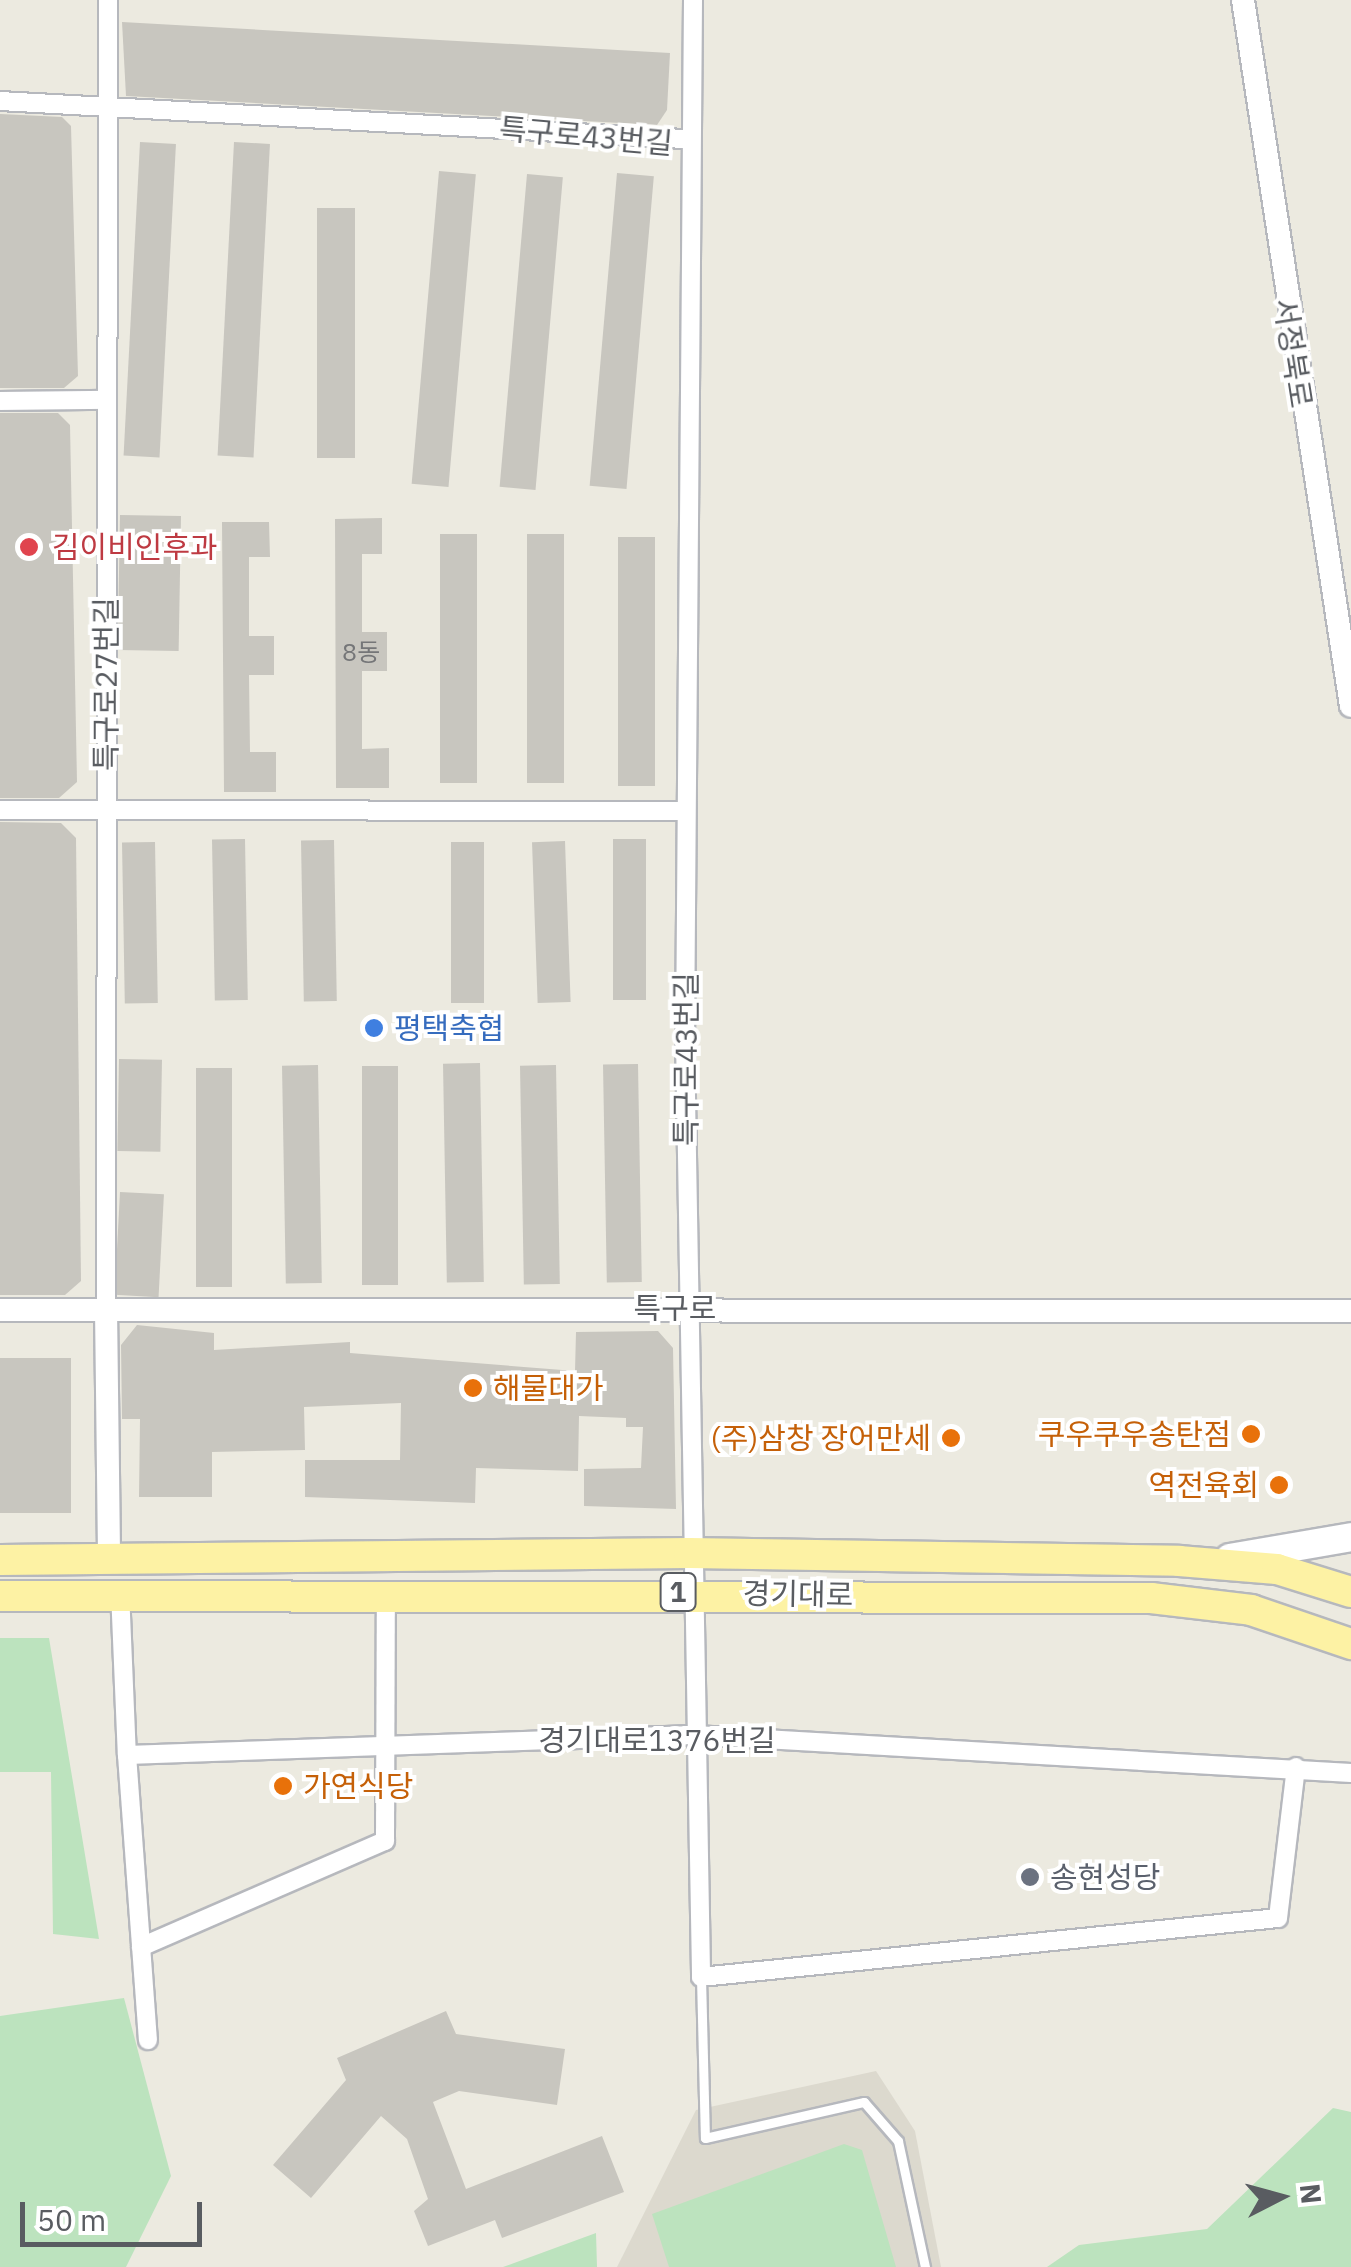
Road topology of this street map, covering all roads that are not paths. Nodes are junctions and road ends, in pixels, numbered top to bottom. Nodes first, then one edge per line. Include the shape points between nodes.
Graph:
1 (108, 0) edge
2 (693, 0) edge
3 (1242, 0) edge
4 (0, 101) edge
5 (104, 107) junction
6 (685, 139) junction
7 (103, 400) junction
8 (0, 401) edge
9 (1351, 706) edge
10 (0, 810) edge
11 (686, 811) junction
12 (107, 812) junction
13 (106, 1308) junction
14 (688, 1308) junction
15 (0, 1310) edge
16 (1351, 1312) edge
17 (1351, 1537) edge
18 (689, 1553) junction
19 (109, 1558) junction
20 (0, 1560) edge
21 (1220, 1564) junction
22 (120, 1591) junction
23 (697, 1592) junction
24 (1351, 1592) edge
25 (386, 1594) junction
26 (0, 1596) edge
27 (1351, 1644) edge
28 (694, 1734) junction
29 (385, 1747) junction
30 (127, 1755) junction
31 (1296, 1767) junction
32 (1351, 1773) edge
33 (141, 1946) junction
34 (701, 1977) junction
35 (148, 2040) dead end
36 (925, 2267) edge

1 - 5 street, 특구로27번길
2 - 6 street
3 - 9 street, 서정북로
4 - 5 street, 특구로43번길
5 - 6 street, 특구로43번길
5 - 7 street, 특구로27번길
6 - 11 street, 특구로43번길
7 - 8 street
7 - 12 street, 특구로27번길
10 - 12 street
11 - 12 street
11 - 14 street, 특구로43번길
12 - 13 street, 특구로27번길
13 - 14 street, 특구로
13 - 15 street, 특구로
13 - 19 street
14 - 16 street, 특구로
14 - 18 street, 특구로43번길
17 - 21 main road
18 - 19 main road, 경기대로 / 1
18 - 21 main road, 경기대로 / 1
18 - 23 street, 특구로43번길
19 - 20 main road, 경기대로 / 1
21 - 24 main road, 경기대로 / 1 via 1277,1569
22 - 25 main road, 경기대로 / 1
22 - 26 main road, 경기대로 / 1
22 - 30 street
23 - 25 main road, 경기대로 / 1
23 - 27 main road, 경기대로 / 1 via 1151,1598 1251,1610
23 - 28 street, 특구로43번길
25 - 29 street
28 - 29 street, 경기대로1376번길
28 - 31 street, 경기대로1376번길
28 - 34 street, 특구로43번길
29 - 30 street, 경기대로1376번길
29 - 33 street via 385,1841
30 - 33 street
31 - 32 street, 경기대로1376번길
31 - 34 street via 1278,1918
33 - 35 street
34 - 36 lane via 705,2138 864,2102 898,2141

